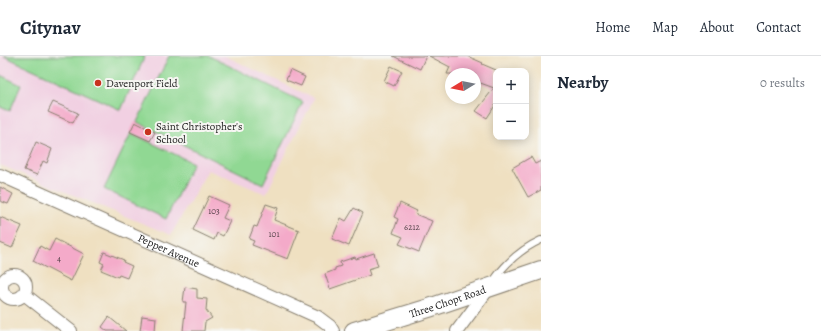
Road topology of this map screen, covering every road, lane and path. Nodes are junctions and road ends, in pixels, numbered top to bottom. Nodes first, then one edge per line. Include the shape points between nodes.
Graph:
1 (0, 175) edge
2 (541, 240) edge
3 (541, 270) edge
4 (2, 277) edge
5 (489, 288) junction
6 (24, 294) junction
7 (71, 331) edge
8 (333, 331) edge
9 (354, 331) edge
10 (457, 331) edge

1 - 8 street, Pepper Avenue via 318,317
2 - 5 lane via 525,248 508,263
3 - 5 main road, Three Chopt Road
4 - 6 street via 16,274 23,278 26,286
4 - 6 street via 2,290 7,297 14,299
5 - 9 main road, Three Chopt Road
5 - 10 street
6 - 7 street

